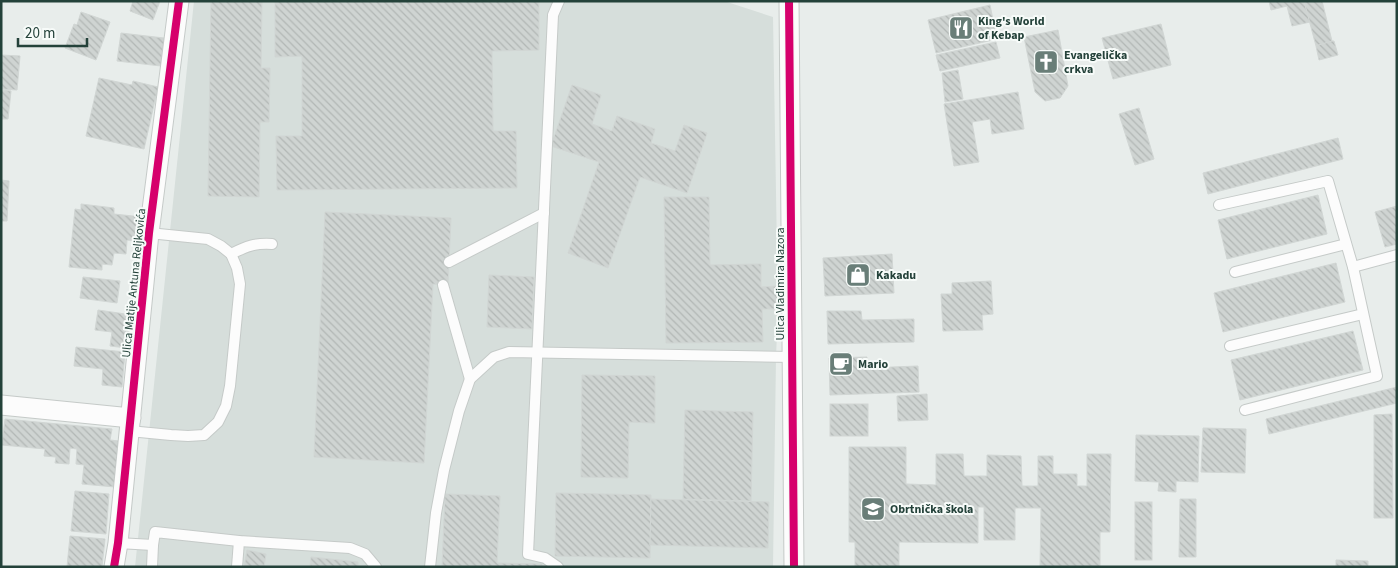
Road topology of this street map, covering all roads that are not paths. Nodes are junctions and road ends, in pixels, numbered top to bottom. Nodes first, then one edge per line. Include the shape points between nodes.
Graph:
1 (179, 1) edge
2 (559, 1) edge
3 (789, 1) edge
4 (1219, 205) dead end
5 (544, 213) junction
6 (149, 233) junction
7 (272, 244) dead end
8 (1346, 244) junction
9 (231, 254) junction
10 (1397, 255) edge
11 (449, 262) dead end
12 (1353, 267) junction
13 (1235, 272) dead end
14 (443, 285) dead end
15 (1363, 314) junction
16 (1230, 346) dead end
17 (538, 352) junction
18 (792, 357) junction
19 (470, 379) junction
20 (1, 405) edge
21 (1246, 410) dead end
22 (130, 424) junction
23 (239, 541) junction
24 (118, 543) junction
25 (154, 545) junction
26 (114, 567) edge
27 (152, 567) edge
28 (237, 567) edge
29 (376, 567) edge
30 (430, 567) edge
31 (558, 567) edge
32 (794, 567) edge

1 - 6 street, Ulica Matije Antuna Reljkovića
2 - 5 lane via 553,15
3 - 18 street, Ulica Vladimira Nazora
4 - 8 lane via 1328,181
5 - 11 lane
5 - 17 lane
6 - 9 lane via 208,239
6 - 22 street, Ulica Matije Antuna Reljkovića
7 - 9 lane via 260,243
8 - 12 lane
8 - 13 lane
9 - 22 lane via 240,284 230,386 226,406 218,422 204,435 188,436 171,436
10 - 12 lane
12 - 15 lane
14 - 19 lane
15 - 16 lane
15 - 21 lane via 1376,376
17 - 18 lane
17 - 19 lane via 509,352 494,357
17 - 31 lane via 528,554 545,558
18 - 32 street, Ulica Vladimira Nazora
19 - 30 lane via 444,470
20 - 22 street
22 - 24 street, Ulica Matije Antuna Reljkovića
23 - 25 lane via 155,532
23 - 28 lane
23 - 29 lane via 350,548 365,554
24 - 25 lane
24 - 26 street, Ulica Matije Antuna Reljkovića
25 - 27 lane

